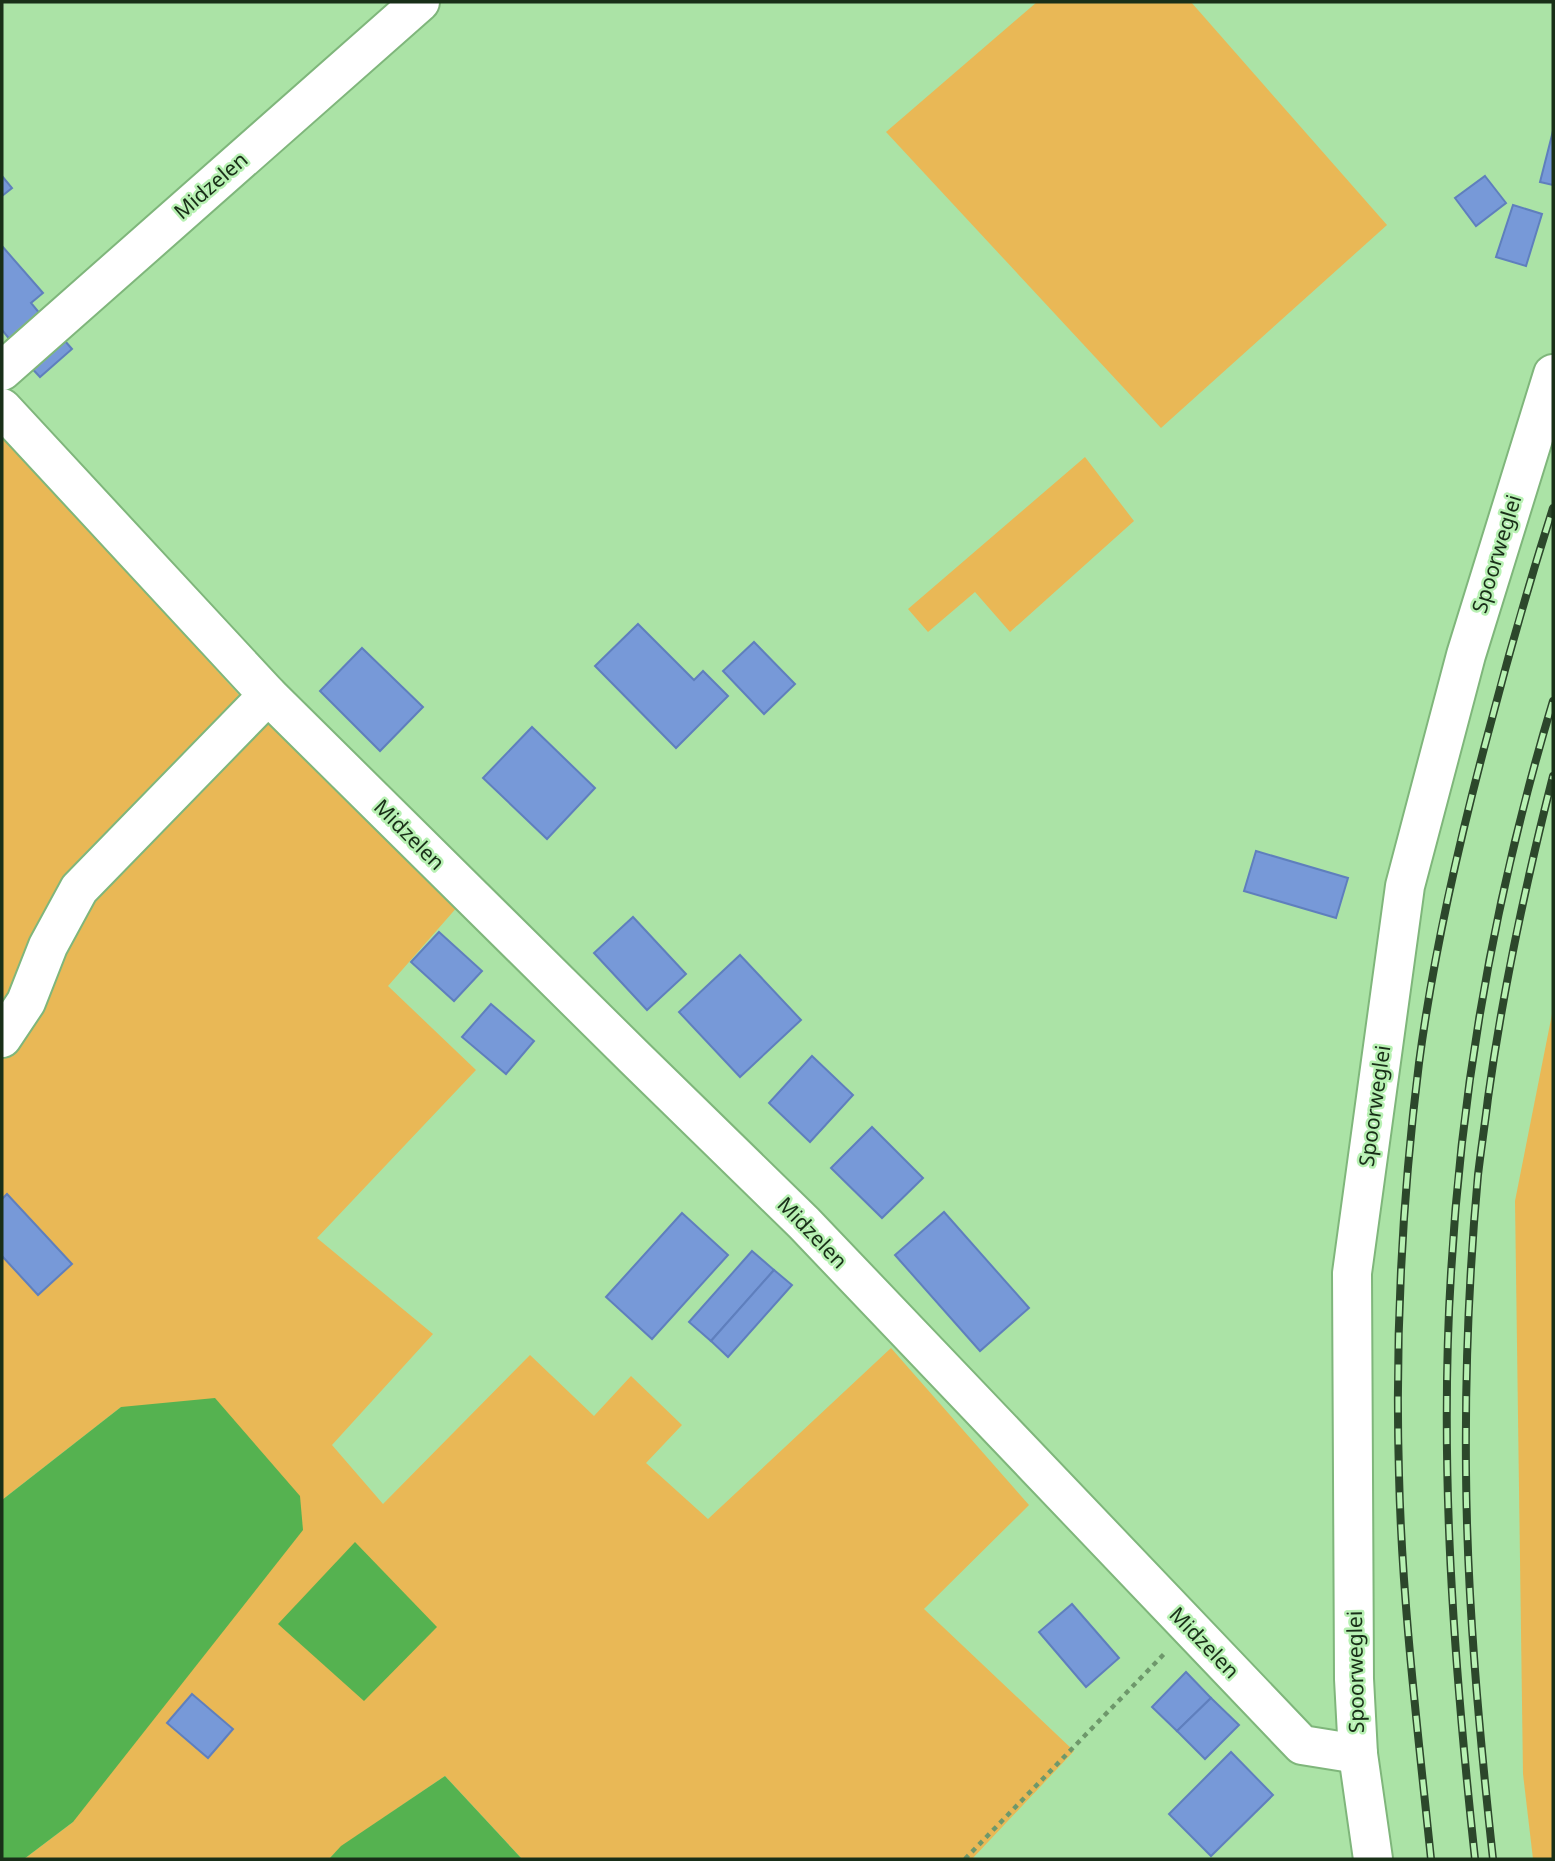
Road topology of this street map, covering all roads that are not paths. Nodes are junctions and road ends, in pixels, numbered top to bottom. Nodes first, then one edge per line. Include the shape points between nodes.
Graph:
1 (420, 2) edge
2 (2, 371) edge
3 (1553, 374) edge
4 (2, 408) edge
5 (268, 695) junction
6 (2, 1038) edge
7 (1358, 1754) junction
8 (1373, 1859) edge

1 - 2 street, Midzelen
3 - 7 street, Spoorweglei via 1466,655 1405,886 1352,1273
4 - 5 street, Midzelen
5 - 6 street via 79,889 48,946 26,1002
5 - 7 street, Midzelen via 804,1223 1302,1745
7 - 8 street, Spoorweglei

